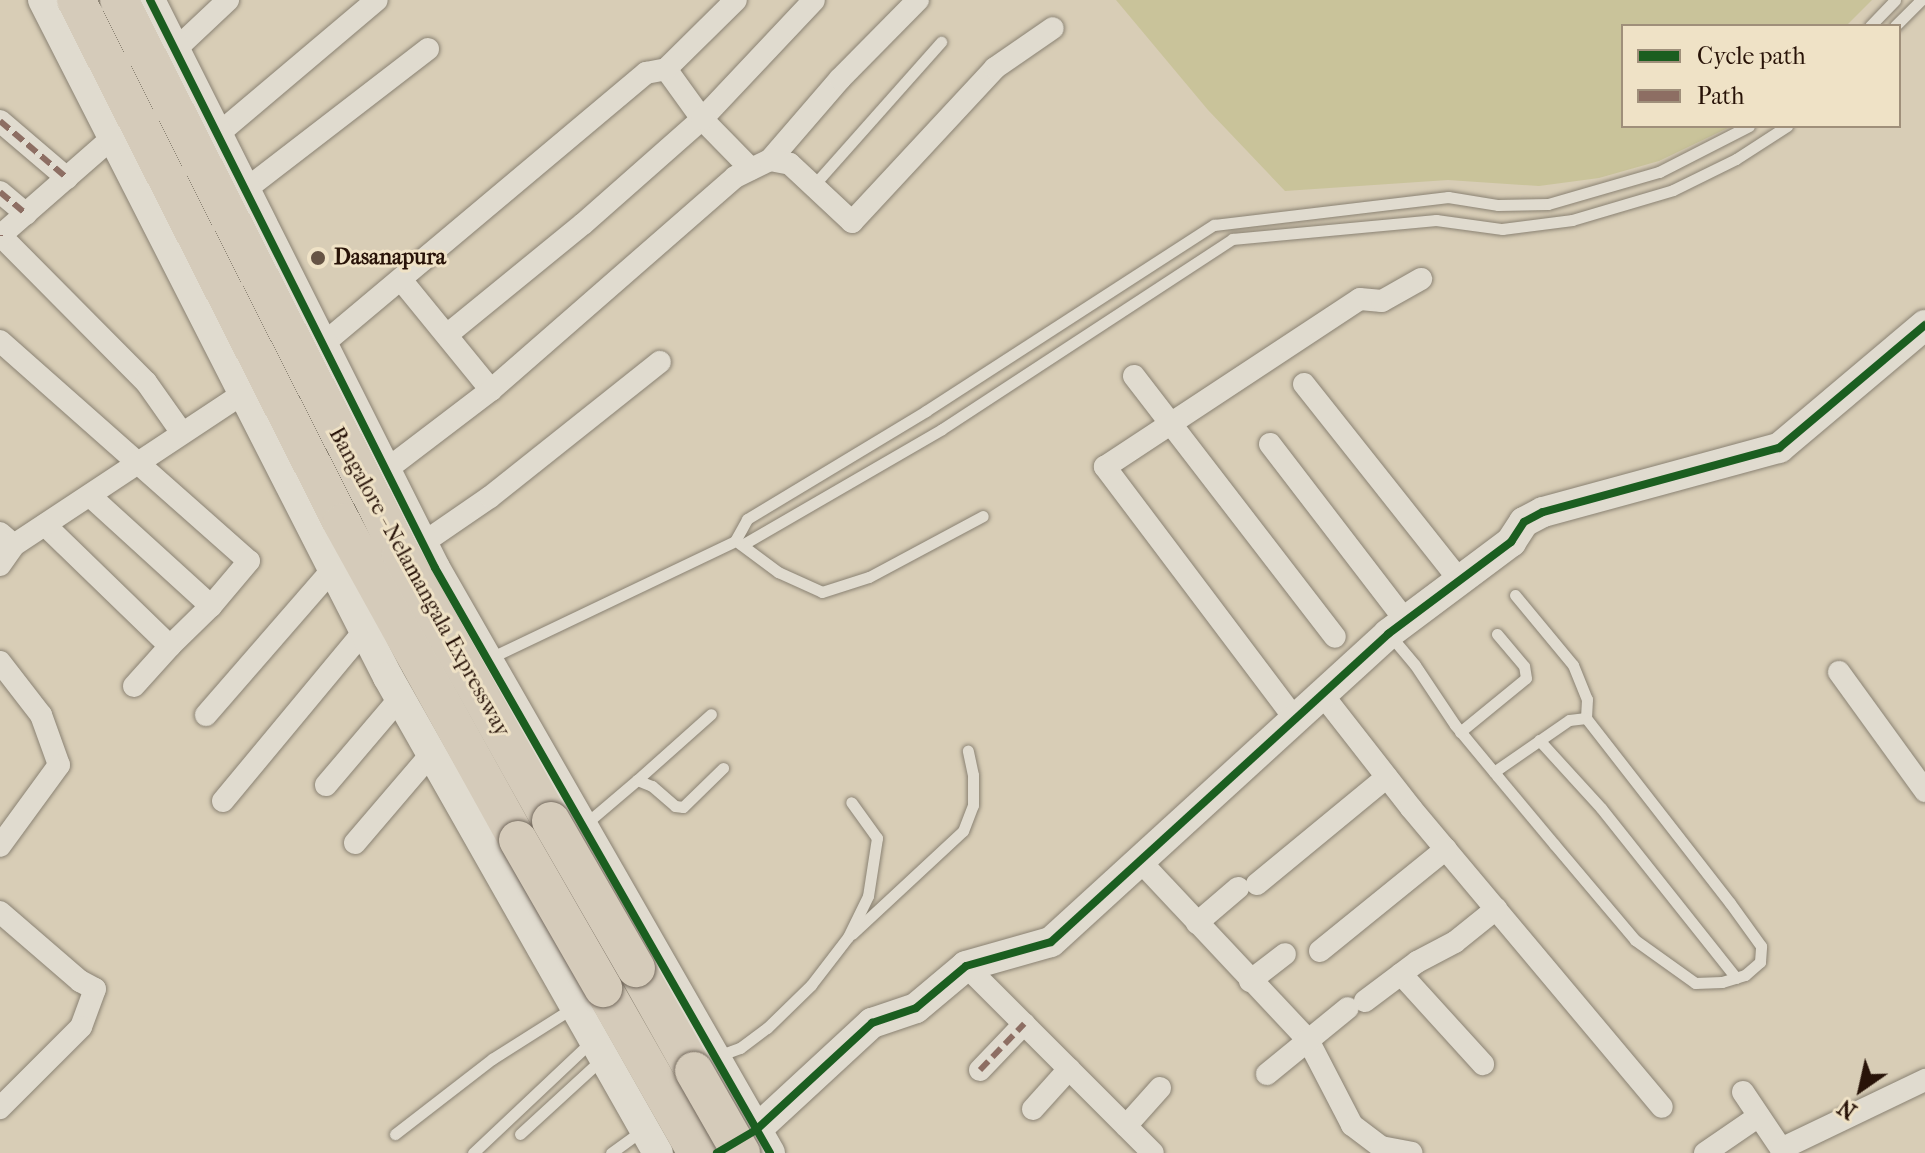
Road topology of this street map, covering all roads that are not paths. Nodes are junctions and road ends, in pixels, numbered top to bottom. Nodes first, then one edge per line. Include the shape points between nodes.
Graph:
1 (43, 0) edge
2 (76, 0) edge
3 (119, 0) edge
4 (150, 0) edge
5 (228, 0) edge
6 (377, 0) edge
7 (736, 0) edge
8 (814, 0) edge
9 (918, 0) edge
10 (1895, 0) edge
11 (1921, 0) edge
12 (1872, 24) edge
13 (1897, 24) edge
14 (1053, 28) dead end
15 (941, 42) dead end
16 (428, 49) dead end
17 (175, 50) junction
18 (666, 69) junction
19 (702, 119) junction
20 (0, 121) edge
21 (1745, 128) edge
22 (1784, 128) edge
23 (217, 135) junction
24 (112, 138) junction
25 (761, 164) junction
26 (67, 178) junction
27 (813, 186) junction
28 (245, 190) junction
29 (0, 192) edge
30 (26, 214) junction
31 (0, 236) edge
32 (220, 244) junction
33 (1421, 279) dead end
34 (402, 281) junction
35 (1925, 325) edge
36 (448, 334) junction
37 (0, 341) edge
38 (323, 344) junction
39 (660, 362) dead end
40 (1134, 376) dead end
41 (1304, 384) dead end
42 (491, 390) junction
43 (242, 394) junction
44 (1170, 425) junction
45 (182, 433) junction
46 (1270, 444) dead end
47 (138, 463) junction
48 (386, 470) junction
49 (90, 496) junction
50 (983, 516) dead end
51 (45, 525) junction
52 (7, 539) edge
53 (423, 543) junction
54 (739, 543) junction
55 (0, 565) edge
56 (332, 570) junction
57 (1460, 581) junction
58 (1515, 595) dead end
59 (211, 606) junction
60 (1397, 627) junction
61 (364, 631) junction
62 (1497, 634) dead end
63 (1335, 637) dead end
64 (170, 646) junction
65 (487, 659) junction
66 (0, 662) edge
67 (1839, 672) dead end
68 (134, 686) dead end
69 (1322, 694) junction
70 (400, 698) junction
71 (711, 714) dead end
72 (206, 715) dead end
73 (1586, 718) junction
74 (1295, 719) junction
75 (1460, 732) junction
76 (1539, 740) junction
77 (968, 751) dead end
78 (431, 754) junction
79 (723, 768) dead end
80 (1494, 772) junction
81 (1387, 777) junction
82 (637, 780) junction
83 (326, 785) dead end
84 (1925, 791) edge
85 (223, 801) dead end
86 (851, 802) dead end
87 (583, 827) junction
88 (355, 843) dead end
89 (0, 846) edge
90 (1446, 849) junction
91 (1140, 861) junction
92 (615, 884) junction
93 (1496, 909) junction
94 (0, 912) edge
95 (1197, 923) junction
96 (527, 924) junction
97 (848, 937) junction
98 (1320, 951) dead end
99 (1285, 954) dead end
100 (966, 966) junction
101 (1401, 974) junction
102 (1736, 978) junction
103 (1250, 981) junction
104 (574, 1007) junction
105 (1024, 1024) junction
106 (1308, 1040) junction
107 (598, 1049) junction
108 (715, 1058) junction
109 (1483, 1064) dead end
110 (1069, 1069) junction
111 (980, 1070) dead end
112 (1267, 1074) dead end
113 (1925, 1080) edge
114 (1160, 1088) dead end
115 (1743, 1092) dead end
116 (1662, 1107) dead end
117 (0, 1108) edge
118 (1033, 1109) dead end
119 (1759, 1116) junction
120 (1126, 1126) junction
121 (395, 1134) dead end
122 (520, 1134) dead end
123 (652, 1141) edge
124 (756, 1145) edge
125 (1783, 1151) edge
126 (473, 1153) edge
127 (611, 1153) edge
128 (697, 1153) edge
129 (717, 1153) edge
130 (1153, 1153) edge
131 (1411, 1153) edge
132 (1705, 1153) edge

1 - 24 street
2 - 32 highway, Bangalore - Nelamangala Expressway
3 - 32 highway, Bangalore - Nelamangala Expressway
4 - 17 street
5 - 17 street
6 - 23 street
7 - 18 street
8 - 19 street
9 - 25 street
10 - 12 lane
11 - 13 lane
14 - 27 street via 995,68 852,222
15 - 27 lane
16 - 28 street
17 - 23 street
18 - 19 street
18 - 34 street via 646,73
19 - 25 street
19 - 36 street
20 - 26 street
21 - 54 lane via 1659,172 1548,204 1498,205 1448,197 1214,225 747,519
22 - 54 lane via 1673,190 1572,220 1502,229 1436,220 1232,239 942,429
23 - 28 street
24 - 26 street
24 - 43 street
25 - 27 street via 790,164
25 - 42 street via 735,177
26 - 30 street
28 - 38 street
29 - 30 street
30 - 31 street
31 - 45 street via 146,382
32 - 124 highway, Bangalore - Nelamangala Expressway, bridge
32 - 128 highway, Bangalore - Nelamangala Expressway, bridge via 378,592
33 - 44 street via 1382,301 1360,299
34 - 36 street
34 - 38 street
35 - 57 street via 1779,448 1543,512 1524,522 1511,542
36 - 42 street
37 - 47 street
38 - 48 street
39 - 53 street via 490,497
40 - 44 street
41 - 57 street
42 - 48 street
43 - 45 street
43 - 56 street
44 - 63 street
44 - 74 street via 1105,467
45 - 47 street
46 - 60 street
47 - 49 street
47 - 59 street via 249,561
48 - 53 street
49 - 51 street
49 - 59 street
50 - 54 lane via 869,577 822,592 778,572
51 - 52 street
51 - 64 street
52 - 55 street
53 - 65 street
54 - 65 lane
56 - 61 street
56 - 72 street
57 - 60 street
58 - 73 lane via 1573,665 1587,699
59 - 64 street
60 - 69 street
60 - 75 lane via 1415,665
61 - 70 street
61 - 85 street
62 - 75 lane via 1524,666 1526,678
64 - 68 street
65 - 87 street
66 - 89 street via 41,715 59,765
67 - 84 street
69 - 74 street
69 - 81 street
70 - 78 street
70 - 83 street
71 - 82 lane
73 - 76 lane via 1569,720
73 - 102 lane via 1761,946 1760,962
74 - 91 street
75 - 80 lane
76 - 80 lane
76 - 102 lane via 1601,808
77 - 97 lane via 973,805 963,831
78 - 88 street
78 - 96 street
79 - 82 lane via 683,807
80 - 102 lane via 1635,940 1695,983
81 - 90 street
81 - 95 street
82 - 87 lane
86 - 97 lane via 877,838 868,896
87 - 92 street
90 - 93 street
90 - 98 street
91 - 95 street
91 - 100 street via 1051,942
92 - 96 street
92 - 108 street
93 - 101 street via 1455,942
93 - 116 street
94 - 117 street via 95,989 81,1027
95 - 103 street
96 - 104 street
97 - 108 lane via 811,985 767,1028
99 - 103 street
100 - 105 street
100 - 124 street via 916,1008 872,1023
101 - 106 street
101 - 109 street
103 - 106 street
104 - 107 street
104 - 121 lane via 492,1059
105 - 110 street
105 - 111 street
106 - 112 street
106 - 131 street via 1352,1125 1381,1147
107 - 122 lane
107 - 123 street
107 - 126 lane
108 - 124 street
110 - 118 street
110 - 120 street
113 - 125 street
114 - 120 street
115 - 119 street
119 - 125 street
119 - 132 street
120 - 130 street
123 - 127 lane
124 - 129 street

